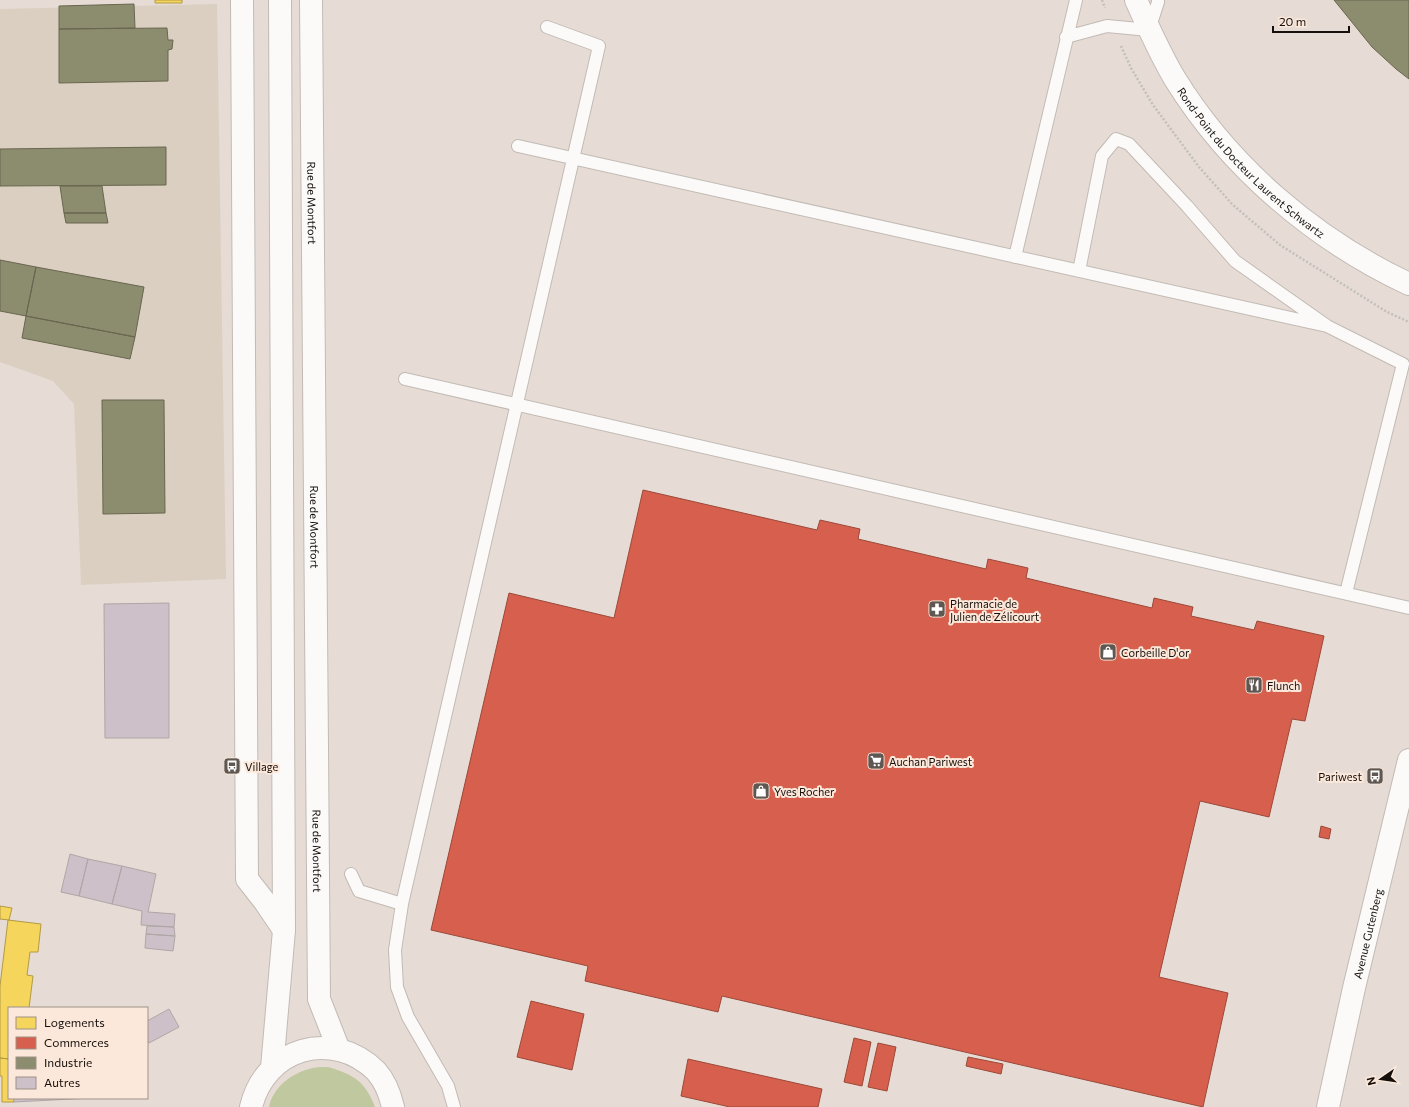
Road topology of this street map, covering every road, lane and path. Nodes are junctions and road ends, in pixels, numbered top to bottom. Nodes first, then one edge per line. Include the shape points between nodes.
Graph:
1 (242, 0) edge
2 (280, 0) edge
3 (311, 0) edge
4 (1074, 0) edge
5 (1136, 0) edge
6 (1158, 0) edge
7 (547, 27) dead end
8 (1149, 30) junction
9 (1066, 37) junction
10 (518, 146) dead end
11 (573, 158) junction
12 (1015, 257) junction
13 (1079, 271) junction
14 (1406, 281) edge
15 (1327, 326) junction
16 (405, 379) dead end
17 (517, 404) junction
18 (1346, 594) junction
19 (1409, 608) edge
20 (1409, 760) edge
21 (351, 874) dead end
22 (402, 904) junction
23 (284, 930) junction
24 (339, 1050) junction
25 (272, 1068) junction
26 (251, 1107) edge
27 (393, 1107) edge
28 (454, 1107) edge
29 (1328, 1107) edge

1 - 23 street via 247,879
2 - 23 street
3 - 24 street, Rue de Montfort via 319,999
4 - 9 lane
5 - 8 street, Rond-Point du Docteur Laurent Schwartz
6 - 8 lane
7 - 11 lane via 599,46
8 - 9 lane via 1107,26
8 - 14 street, Rond-Point du Docteur Laurent Schwartz via 1175,79 1207,126 1248,171 1292,211 1333,242 1379,269
9 - 12 lane
10 - 11 lane
11 - 12 lane
11 - 17 lane
12 - 13 lane
13 - 15 lane
13 - 15 lane via 1102,156 1116,139 1129,144 1235,261
15 - 18 lane via 1402,364
16 - 17 lane
17 - 18 lane
17 - 22 lane
18 - 19 lane
20 - 29 street, Avenue Gutenberg
21 - 22 lane via 359,891
22 - 28 lane via 395,950 397,987 408,1018 448,1086
23 - 25 street
24 - 25 street via 315,1048 292,1054
24 - 27 street via 360,1058 377,1072 389,1091
25 - 26 street via 254,1094

